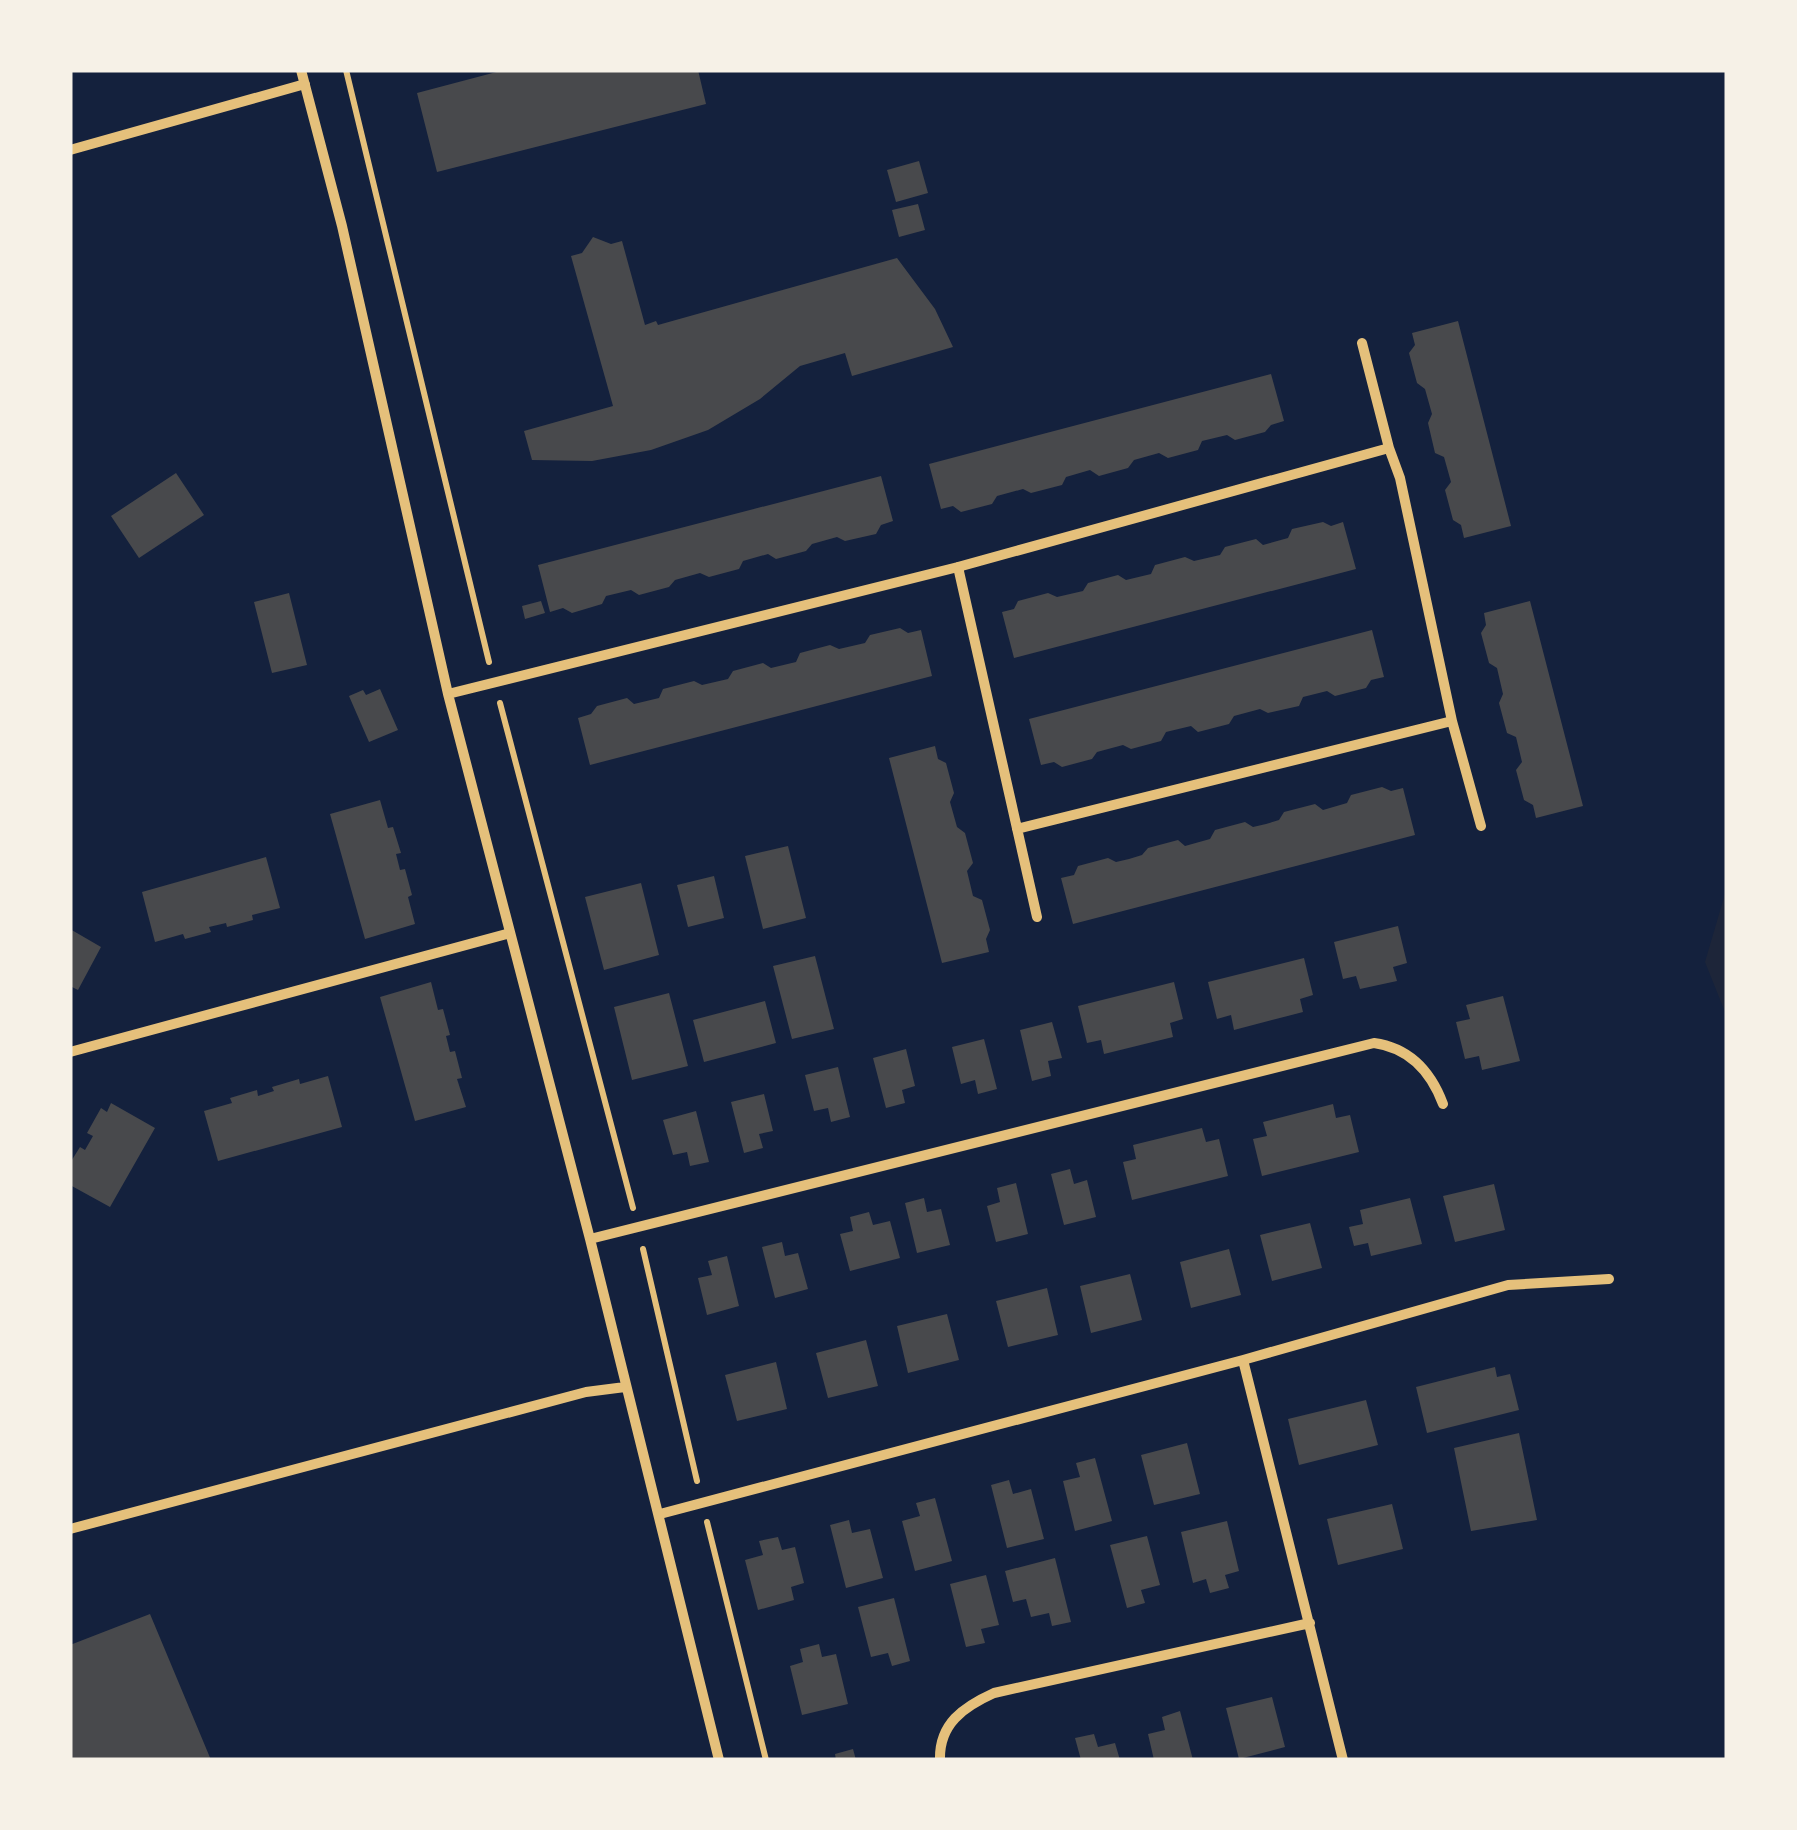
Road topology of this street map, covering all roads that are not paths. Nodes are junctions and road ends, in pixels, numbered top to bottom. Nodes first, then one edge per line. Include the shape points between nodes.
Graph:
1 (302, 70) edge
2 (305, 84) junction
3 (70, 150) edge
4 (1362, 343) dead end
5 (1389, 448) junction
6 (958, 567) junction
7 (448, 694) junction
8 (1452, 720) junction
9 (1481, 826) dead end
10 (1017, 829) junction
11 (1037, 918) dead end
12 (510, 932) junction
13 (70, 1052) edge
14 (1443, 1104) dead end
15 (590, 1238) junction
16 (1609, 1280) dead end
17 (1243, 1360) junction
18 (625, 1387) junction
19 (660, 1514) junction
20 (70, 1529) edge
21 (1310, 1623) junction
22 (719, 1760) edge
23 (940, 1760) edge
24 (1343, 1760) edge

1 - 2 street
2 - 3 street
2 - 7 street
4 - 5 street
5 - 6 street
5 - 8 street
6 - 7 street
6 - 10 street
7 - 12 street
8 - 9 street
8 - 10 street
10 - 11 street
12 - 13 street
12 - 15 street
14 - 15 street via 1413,1058 1374,1044
15 - 18 street
16 - 17 street via 1508,1284
17 - 19 street
17 - 21 street
18 - 19 street
18 - 20 street
19 - 22 street
21 - 23 street via 994,1693 950,1722
21 - 24 street

